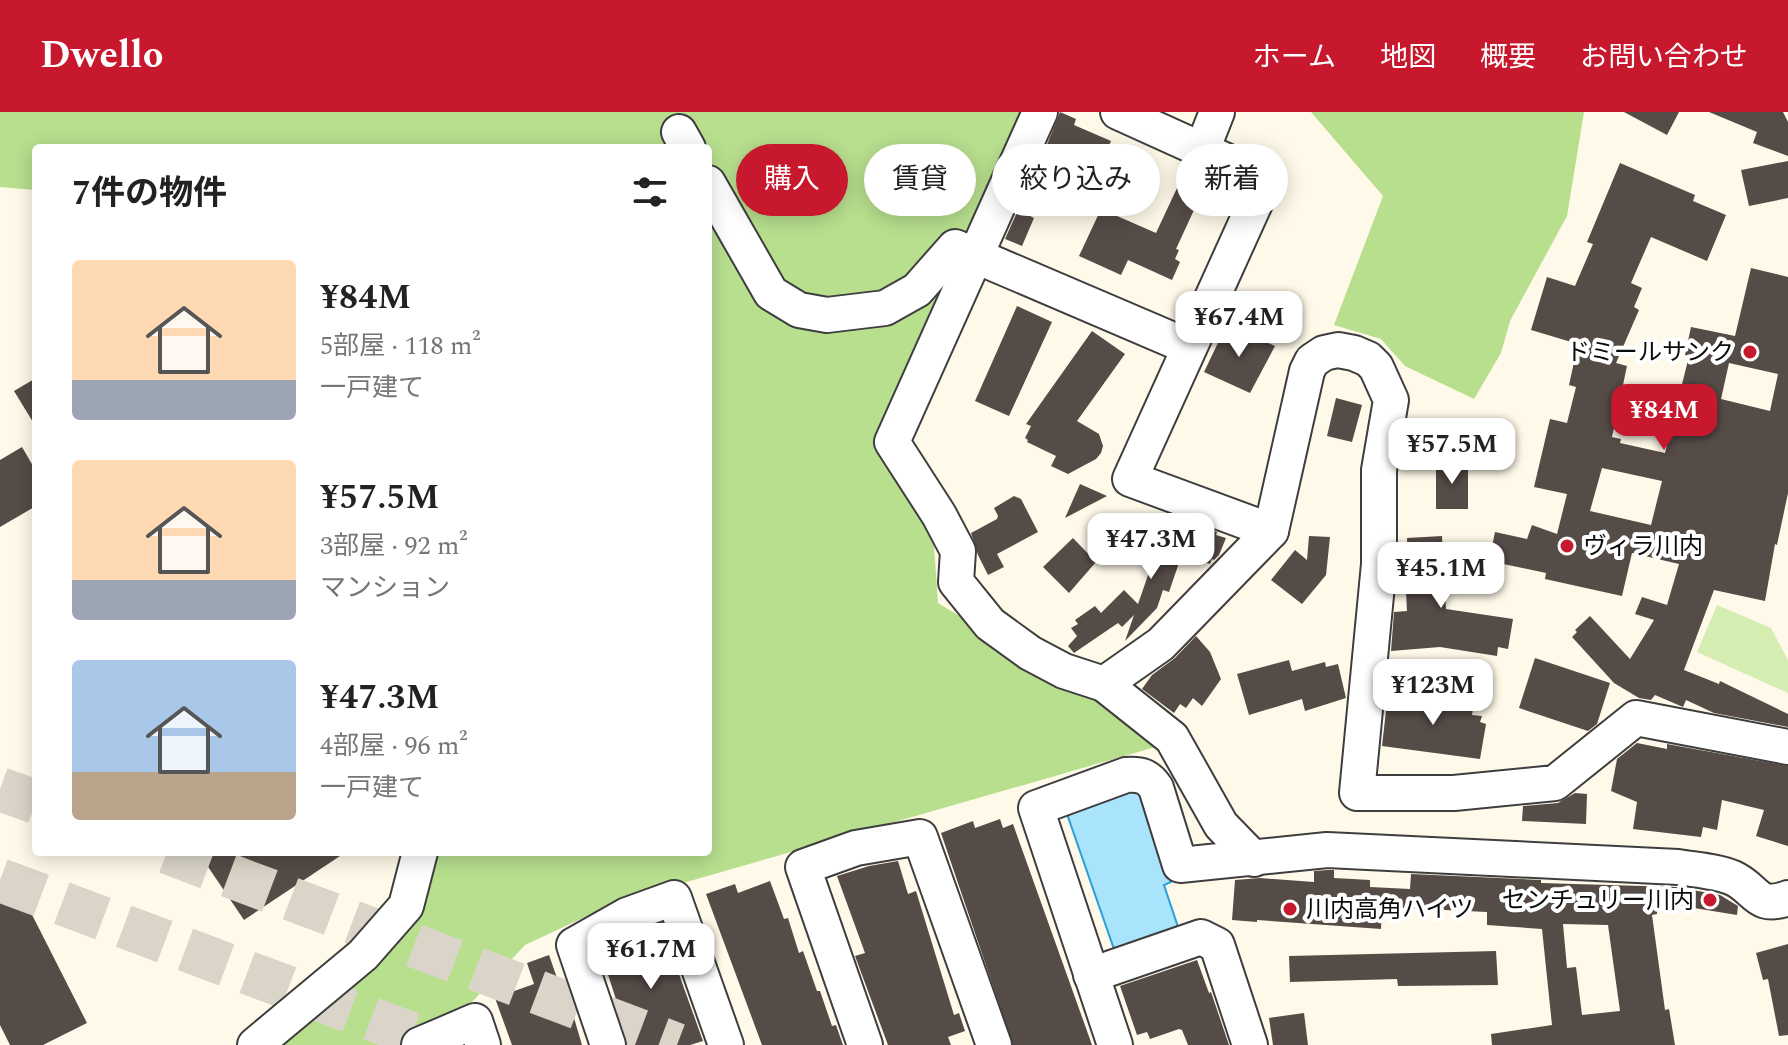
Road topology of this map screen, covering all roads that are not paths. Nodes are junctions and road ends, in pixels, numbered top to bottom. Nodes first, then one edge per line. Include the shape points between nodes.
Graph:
1 (1040, 112) edge
2 (1118, 112) edge
3 (1217, 112) edge
4 (1189, 144) edge
5 (1204, 144) edge
6 (712, 190) edge
7 (1249, 216) edge
8 (974, 256) junction
9 (1189, 347) junction
10 (1271, 531) junction
11 (1104, 684) junction
12 (1788, 747) edge
13 (419, 856) edge
14 (1254, 859) junction
15 (1788, 898) edge
16 (1091, 975) junction
17 (255, 1045) edge
18 (419, 1045) edge
19 (483, 1045) edge
20 (608, 1045) edge
21 (726, 1045) edge
22 (865, 1045) edge
23 (994, 1045) edge
24 (1115, 1045) edge
25 (1250, 1045) edge

1 - 8 street
2 - 4 street
3 - 5 street
6 - 8 street via 771,293 799,310 827,315 885,308 917,290 955,247
7 - 9 street
8 - 9 street
8 - 11 street via 892,442 958,551 956,582 990,624 1064,671
9 - 10 street via 1130,479
10 - 11 street via 1161,644
10 - 12 street via 1312,361 1338,350 1368,359 1391,400 1379,470 1379,564 1357,793 1454,793 1555,783 1636,718
11 - 14 street via 1172,738 1221,825
13 - 17 street via 406,906 363,955
14 - 15 street via 1327,850 1678,867 1732,877 1767,902
14 - 16 street via 1180,865 1156,788 1139,774 1036,808
16 - 24 street
16 - 25 street via 1201,937 1217,945
18 - 19 street via 475,1021
20 - 21 street via 574,945 627,915 674,898
22 - 23 street via 803,867 856,848 920,837

